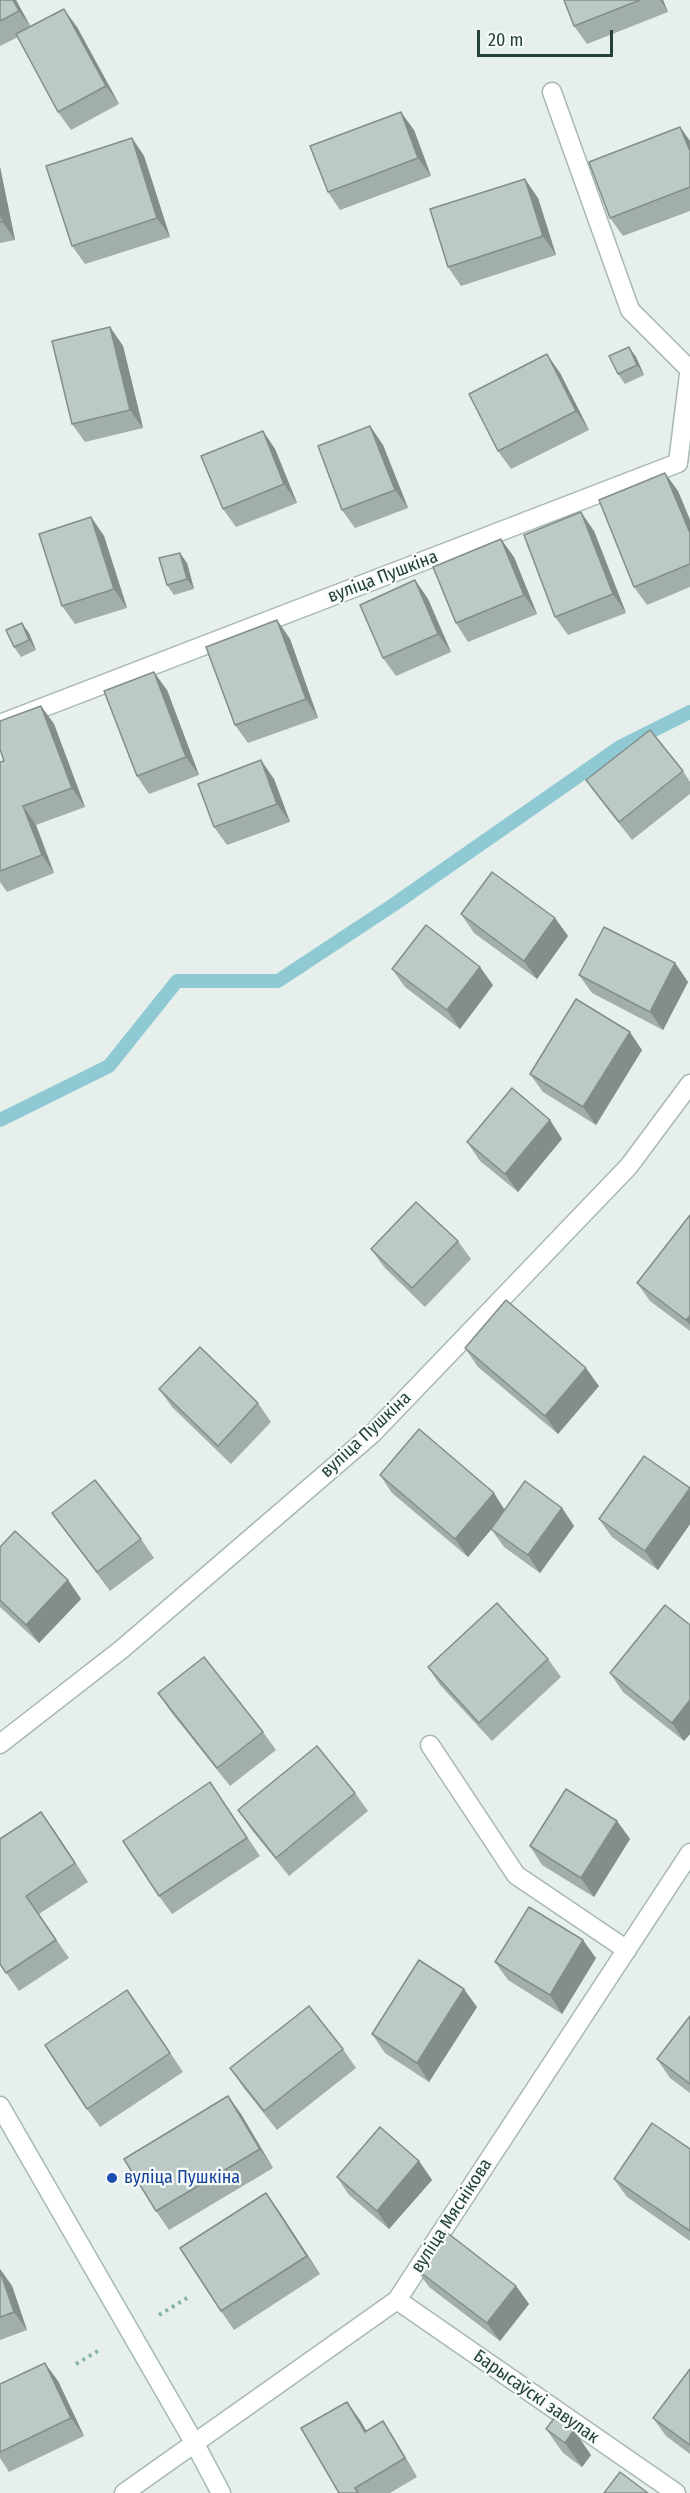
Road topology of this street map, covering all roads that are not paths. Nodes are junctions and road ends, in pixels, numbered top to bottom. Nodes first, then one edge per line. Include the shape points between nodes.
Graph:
1 (552, 92) dead end
2 (689, 368) edge
3 (0, 724) edge
4 (690, 1084) edge
5 (0, 1744) edge
6 (429, 1745) dead end
7 (690, 1853) edge
8 (627, 1950) junction
9 (0, 2106) edge
10 (397, 2300) junction
11 (195, 2444) junction
12 (124, 2493) edge
13 (221, 2493) edge
14 (676, 2493) edge

1 - 2 street via 630,310
2 - 3 street, вуліца Пушкіна via 678,463
4 - 5 street, вуліца Пушкіна via 630,1166 372,1434 122,1649
6 - 8 street via 516,1875
7 - 8 street, вуліца Мяснікова
8 - 10 street, вуліца Мяснікова
9 - 11 street
10 - 11 street, вуліца Мяснікова
10 - 14 street, Барысаўскі завулак
11 - 12 street, вуліца Мяснікова
11 - 13 street

